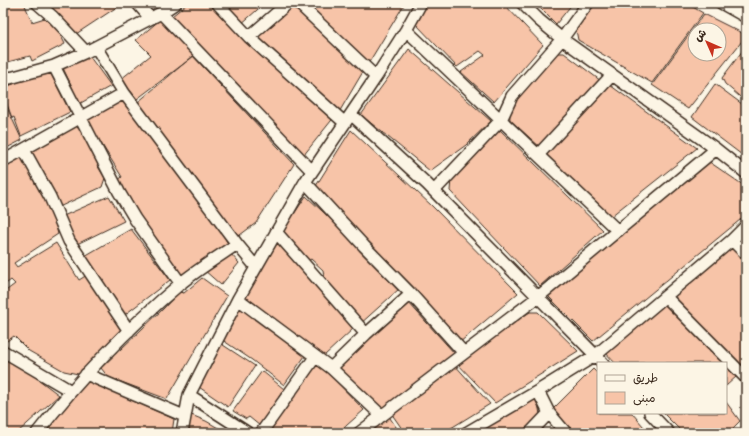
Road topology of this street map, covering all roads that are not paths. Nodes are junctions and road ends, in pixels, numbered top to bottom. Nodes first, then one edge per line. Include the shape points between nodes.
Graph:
1 (37, 3) edge
2 (136, 3) edge
3 (176, 3) edge
4 (217, 3) edge
5 (288, 3) edge
6 (298, 3) edge
7 (421, 3) edge
8 (522, 3) edge
9 (588, 3) edge
10 (721, 3) edge
11 (743, 11) edge
12 (161, 13) junction
13 (150, 18) junction
14 (406, 30) junction
15 (250, 37) junction
16 (562, 39) junction
17 (91, 49) junction
18 (54, 66) junction
19 (612, 75) junction
20 (3, 76) edge
21 (376, 77) junction
22 (124, 93) junction
23 (80, 118) junction
24 (348, 118) junction
25 (501, 120) junction
26 (716, 149) junction
27 (24, 150) junction
28 (538, 155) junction
29 (3, 161) edge
30 (312, 171) junction
31 (746, 173) edge
32 (305, 182) junction
33 (434, 191) junction
34 (746, 226) edge
35 (618, 231) junction
36 (276, 232) junction
37 (732, 240) junction
38 (237, 244) junction
39 (746, 254) edge
40 (256, 267) junction
41 (181, 284) junction
42 (411, 294) junction
43 (538, 297) junction
44 (666, 297) junction
45 (238, 299) junction
46 (129, 331) junction
47 (366, 334) junction
48 (4, 352) edge
49 (464, 353) junction
50 (315, 357) junction
51 (600, 359) edge
52 (331, 368) junction
53 (86, 374) junction
54 (746, 378) edge
55 (71, 391) junction
56 (538, 391) junction
57 (188, 395) junction
58 (549, 413) junction
59 (651, 414) edge
60 (184, 416) junction
61 (382, 416) junction
62 (37, 433) edge
63 (182, 433) edge
64 (248, 433) edge
65 (261, 433) edge
66 (359, 433) edge
67 (466, 433) edge
68 (530, 433) edge
69 (566, 433) edge
70 (669, 433) edge

1 - 17 street
2 - 13 street
3 - 12 street
4 - 15 street
5 - 15 street
6 - 21 street
7 - 14 street
8 - 16 street
9 - 16 street
10 - 11 street
12 - 13 street
12 - 30 street
13 - 17 street
14 - 21 street
14 - 25 street
15 - 24 street
16 - 19 street
16 - 25 street via 512,96
17 - 18 street
17 - 22 street
18 - 20 street via 10,78
18 - 23 street
19 - 26 street
19 - 28 street
21 - 24 street
22 - 23 street
22 - 38 street
23 - 27 street
23 - 41 street via 135,219
24 - 30 street
24 - 33 street
25 - 28 street
25 - 33 street
26 - 31 street
26 - 35 street
27 - 29 street
27 - 46 street via 50,197 69,241
28 - 35 street
30 - 32 street
32 - 36 street
32 - 42 street
33 - 43 street
34 - 37 street
35 - 43 street
36 - 40 street
36 - 47 street
37 - 39 street
37 - 44 street
38 - 40 street
38 - 41 street
40 - 45 street
41 - 46 street
42 - 47 street
42 - 49 street
43 - 49 street
43 - 51 street
44 - 51 street
44 - 54 street
45 - 50 street
45 - 57 street
46 - 53 street
47 - 52 street
48 - 55 street
49 - 61 street
50 - 52 street
50 - 65 street
51 - 56 street
52 - 61 street
53 - 55 street
53 - 60 street
55 - 62 street
56 - 58 street
56 - 67 street
57 - 60 street
57 - 64 street
58 - 68 street
58 - 69 street
59 - 70 street
60 - 63 street
61 - 66 street

